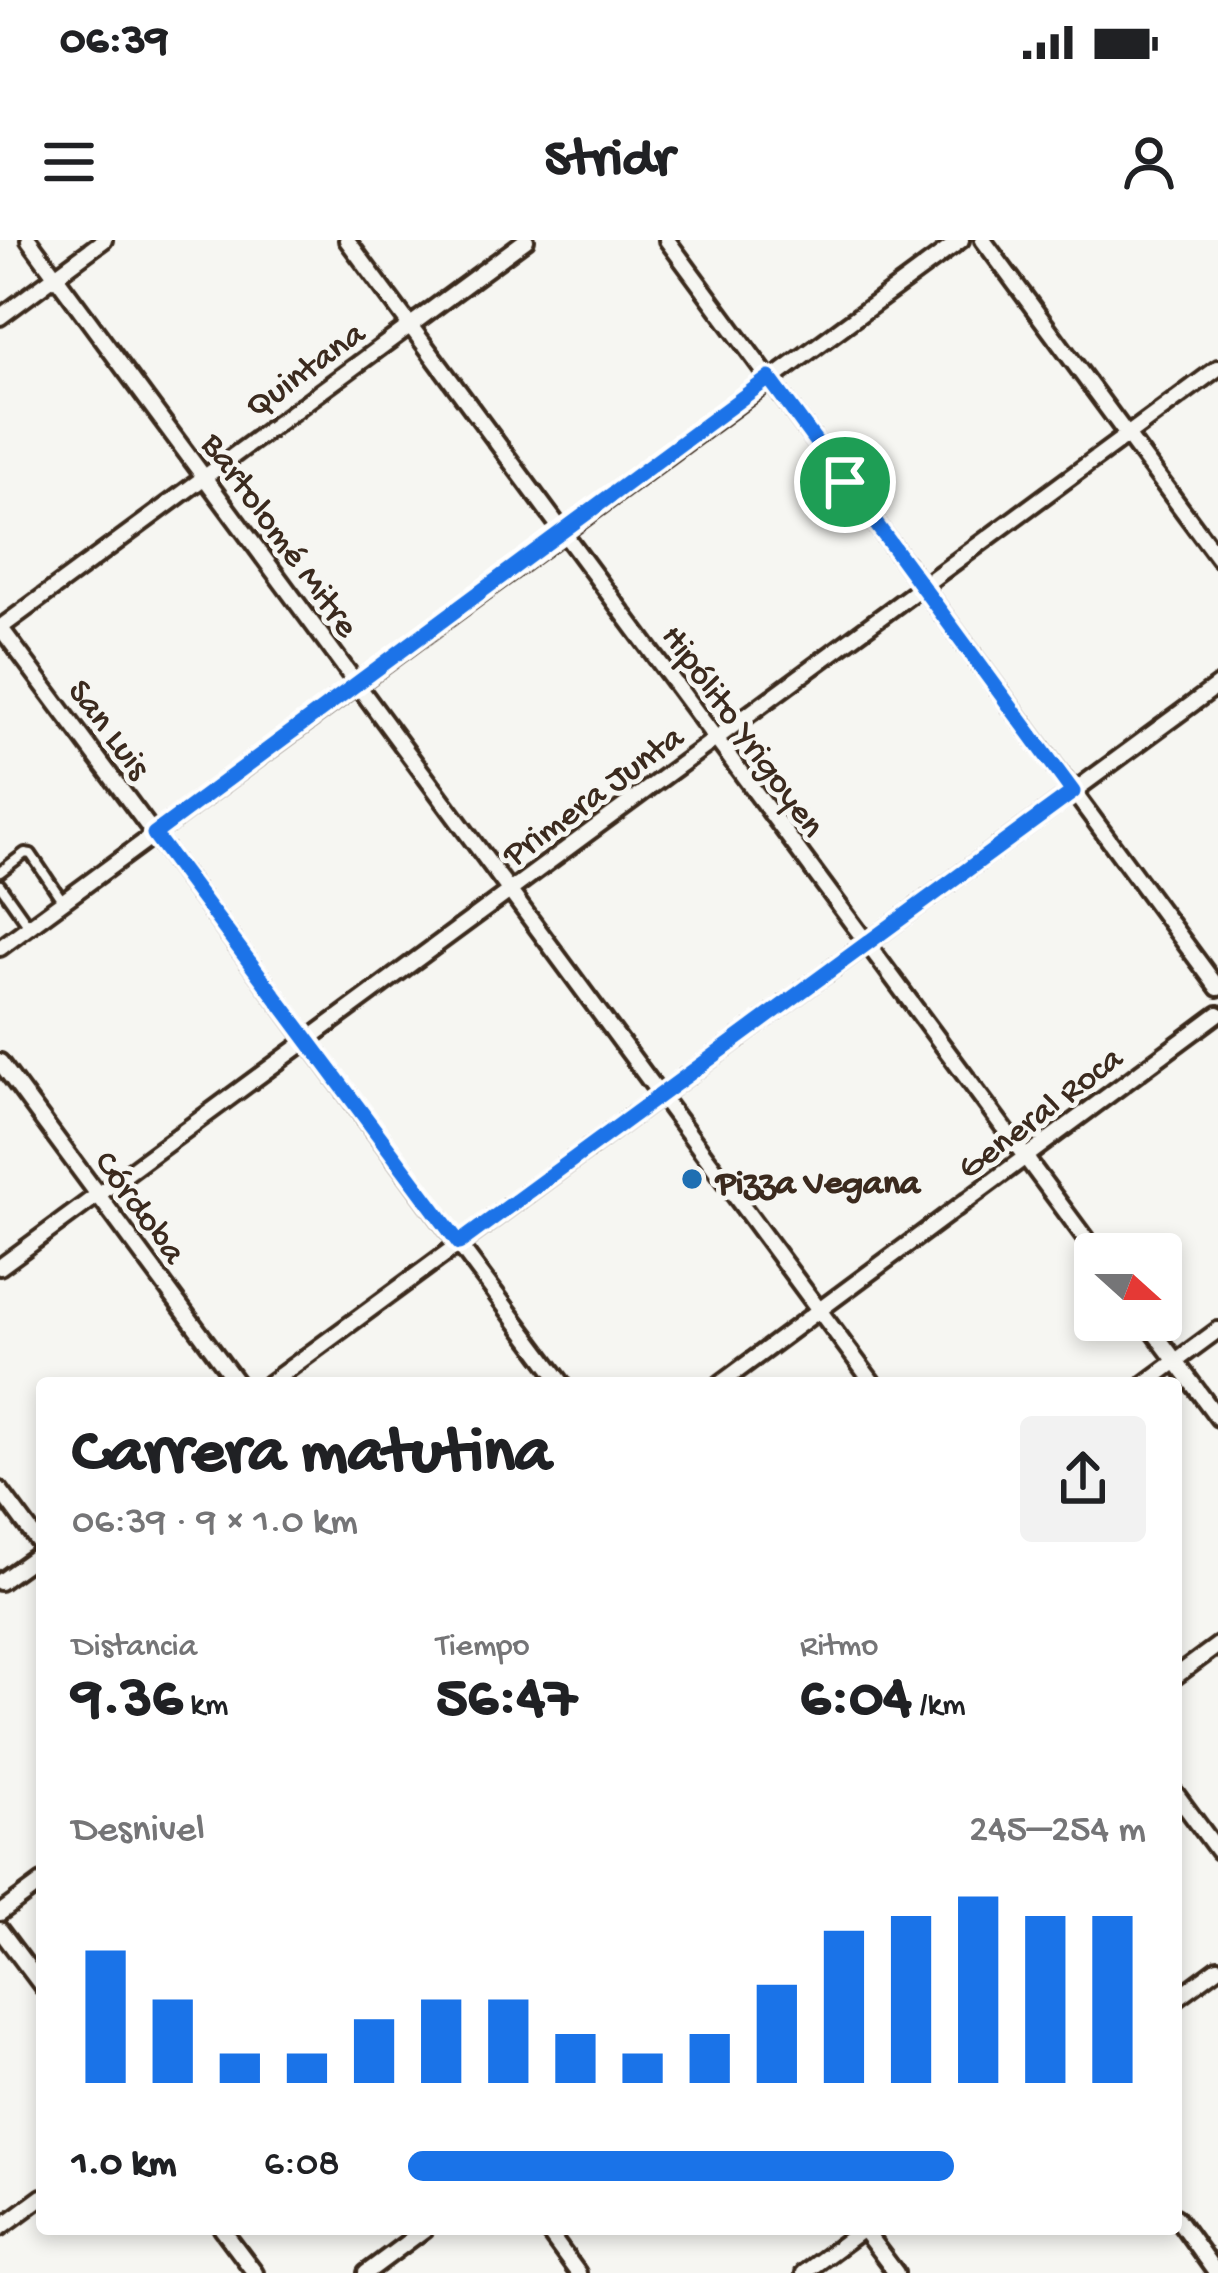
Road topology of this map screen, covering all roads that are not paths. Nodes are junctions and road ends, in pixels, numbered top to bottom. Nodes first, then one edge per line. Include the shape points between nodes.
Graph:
1 (29, 240) edge
2 (104, 240) edge
3 (347, 240) edge
4 (526, 240) edge
5 (667, 240) edge
6 (961, 240) edge
7 (983, 240) edge
8 (56, 276) junction
9 (0, 317) edge
10 (410, 325) junction
11 (1218, 368) edge
12 (769, 378) junction
13 (1127, 435) junction
14 (204, 477) junction
15 (562, 531) junction
16 (1218, 558) edge
17 (922, 586) junction
18 (0, 627) edge
19 (357, 684) junction
20 (1218, 685) edge
21 (716, 739) junction
22 (1073, 792) junction
23 (154, 834) junction
24 (0, 872) edge
25 (0, 885) edge
26 (509, 891) junction
27 (63, 901) junction
28 (29, 926) junction
29 (866, 942) junction
30 (0, 948) edge
31 (1218, 988) edge
32 (1218, 1014) edge
33 (308, 1040) junction
34 (0, 1062) edge
35 (660, 1094) junction
36 (1025, 1157) junction
37 (98, 1195) junction
38 (1081, 1233) edge
39 (459, 1243) junction
40 (0, 1267) edge
41 (819, 1311) junction
42 (1218, 1330) edge
43 (1160, 1341) edge
44 (1175, 1361) junction
45 (233, 1377) edge
46 (278, 1377) edge
47 (558, 1377) edge
48 (729, 1377) edge
49 (868, 1377) edge
50 (1154, 1377) edge
51 (1218, 1418) edge
52 (0, 1490) edge
53 (36, 1541) edge
54 (36, 1554) edge
55 (0, 1582) edge
56 (1218, 1645) edge
57 (1182, 1672) edge
58 (1182, 1802) edge
59 (1218, 1851) edge
60 (36, 1886) edge
61 (0, 1913) edge
62 (0, 1930) edge
63 (1218, 1968) edge
64 (36, 1978) edge
65 (1182, 1995) edge
66 (36, 2201) edge
67 (1182, 2225) edge
68 (0, 2228) edge
69 (226, 2235) edge
70 (417, 2235) edge
71 (550, 2235) edge
72 (855, 2235) edge
73 (868, 2235) edge
74 (255, 2273) edge
75 (366, 2273) edge
76 (578, 2273) edge
77 (804, 2273) edge
78 (896, 2273) edge
79 (1216, 2273) edge

1 - 8 street, Bartolomé Mitre
2 - 8 street
3 - 10 street, Hipólito Yrigoyen
4 - 10 street, Quintana
5 - 12 street
6 - 12 street
7 - 13 street
8 - 9 street
8 - 14 street, Bartolomé Mitre
10 - 14 street, Quintana
10 - 15 street, Hipólito Yrigoyen
11 - 13 street, Primera Junta
12 - 15 street
12 - 17 street
13 - 16 street
13 - 17 street, Primera Junta
14 - 18 street, Quintana
14 - 19 street, Bartolomé Mitre
15 - 19 street
15 - 21 street, Hipólito Yrigoyen
17 - 21 street, Primera Junta
17 - 22 street
18 - 23 street, San Luis
19 - 23 street
19 - 26 street, Bartolomé Mitre
20 - 22 street
21 - 26 street, Primera Junta
21 - 29 street, Hipólito Yrigoyen
22 - 29 street
22 - 31 street
23 - 27 street
23 - 33 street, San Luis
24 - 27 lane via 31,854
25 - 28 lane
26 - 33 street, Primera Junta
26 - 35 street, Bartolomé Mitre
27 - 28 street
28 - 30 street
29 - 35 street
29 - 36 street, Hipólito Yrigoyen
32 - 36 street, General Roca
33 - 37 street, Primera Junta
33 - 39 street, San Luis
34 - 37 street, Córdoba
35 - 39 street
35 - 41 street, Bartolomé Mitre
36 - 38 street, Hipólito Yrigoyen
36 - 41 street, General Roca
37 - 40 street, Primera Junta
37 - 45 street, Córdoba
39 - 46 street
39 - 47 street, San Luis
41 - 48 street, General Roca
41 - 49 street, Bartolomé Mitre
42 - 44 street
43 - 44 street
44 - 50 street
44 - 51 street
52 - 53 street
54 - 55 street
56 - 57 street
58 - 59 street
60 - 61 street
62 - 64 street
63 - 65 street
66 - 68 street
67 - 79 street
69 - 74 street
70 - 75 street
71 - 76 street
72 - 77 street
73 - 78 street

